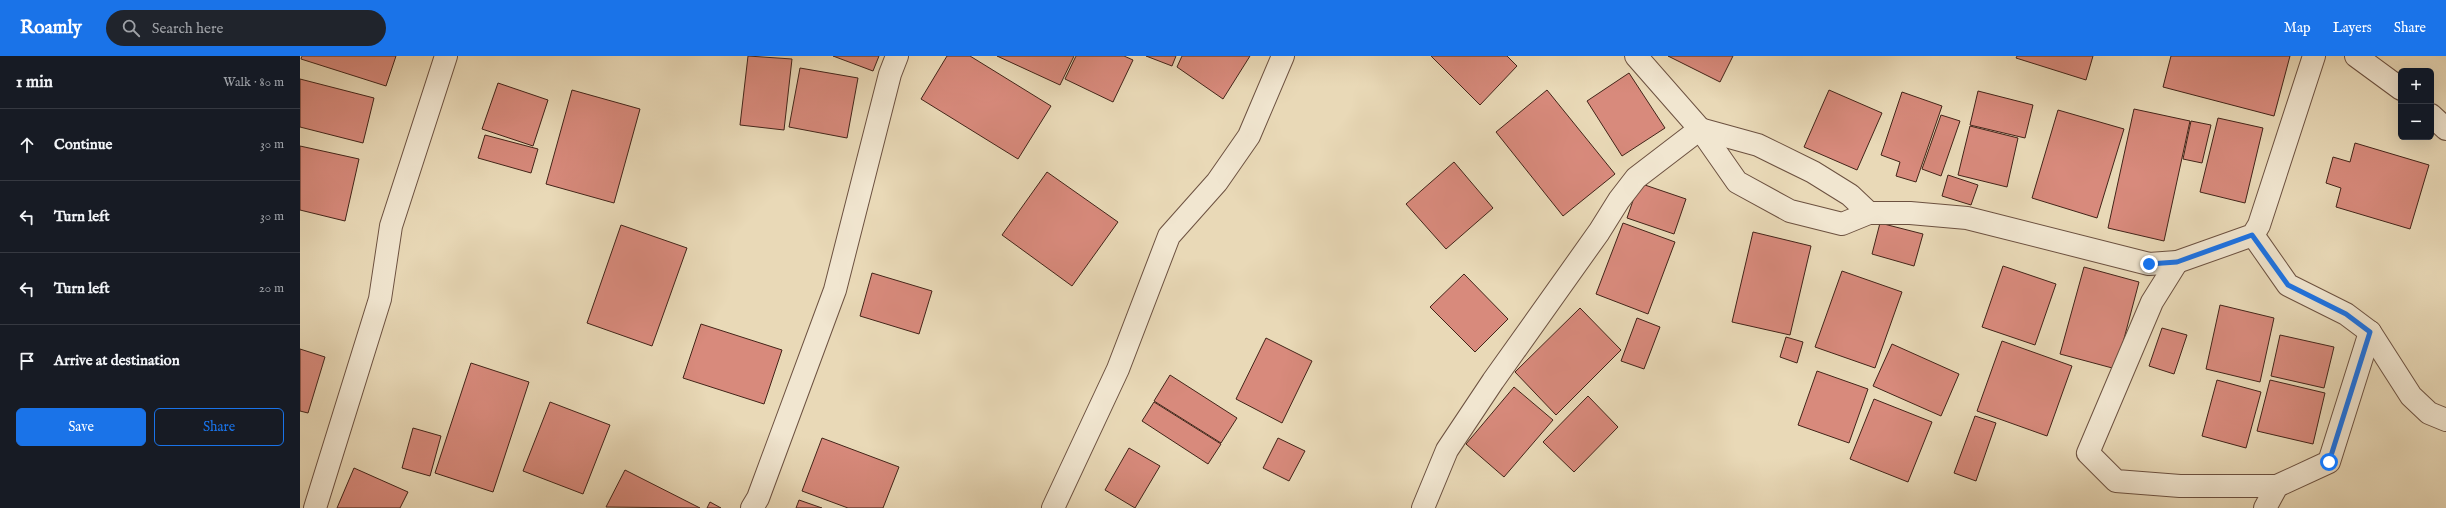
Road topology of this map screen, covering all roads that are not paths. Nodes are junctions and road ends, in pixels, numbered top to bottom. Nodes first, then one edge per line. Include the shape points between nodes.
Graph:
1 (446, 56) edge
2 (897, 56) edge
3 (1283, 56) edge
4 (1636, 56) edge
5 (2314, 56) edge
6 (2356, 56) edge
7 (2398, 87) edge
8 (2434, 118) edge
9 (1700, 129) junction
10 (2446, 130) edge
11 (1869, 213) junction
12 (2252, 235) junction
13 (2177, 262) junction
14 (2370, 332) junction
15 (2446, 420) edge
16 (2277, 486) junction
17 (315, 508) edge
18 (752, 508) edge
19 (1052, 508) edge
20 (1423, 508) edge
21 (2265, 508) edge

1 - 17 street via 391,226 380,299
2 - 18 street via 890,74 835,290 758,498
3 - 19 street via 1248,136 1217,182 1169,236 1118,369
4 - 9 street
5 - 12 street via 2259,225
6 - 7 street
8 - 10 street
9 - 11 street via 1758,145 1813,172 1850,195
9 - 11 street via 1737,182 1790,211 1842,224
9 - 20 street via 1636,178 1619,200 1447,450
11 - 13 street via 1967,218 2149,264
12 - 13 street
12 - 14 street via 2288,285 2346,314
13 - 16 street via 2152,302 2088,452 2116,481 2180,486
14 - 15 street via 2411,396 2429,412
14 - 16 street via 2329,462
16 - 21 street

